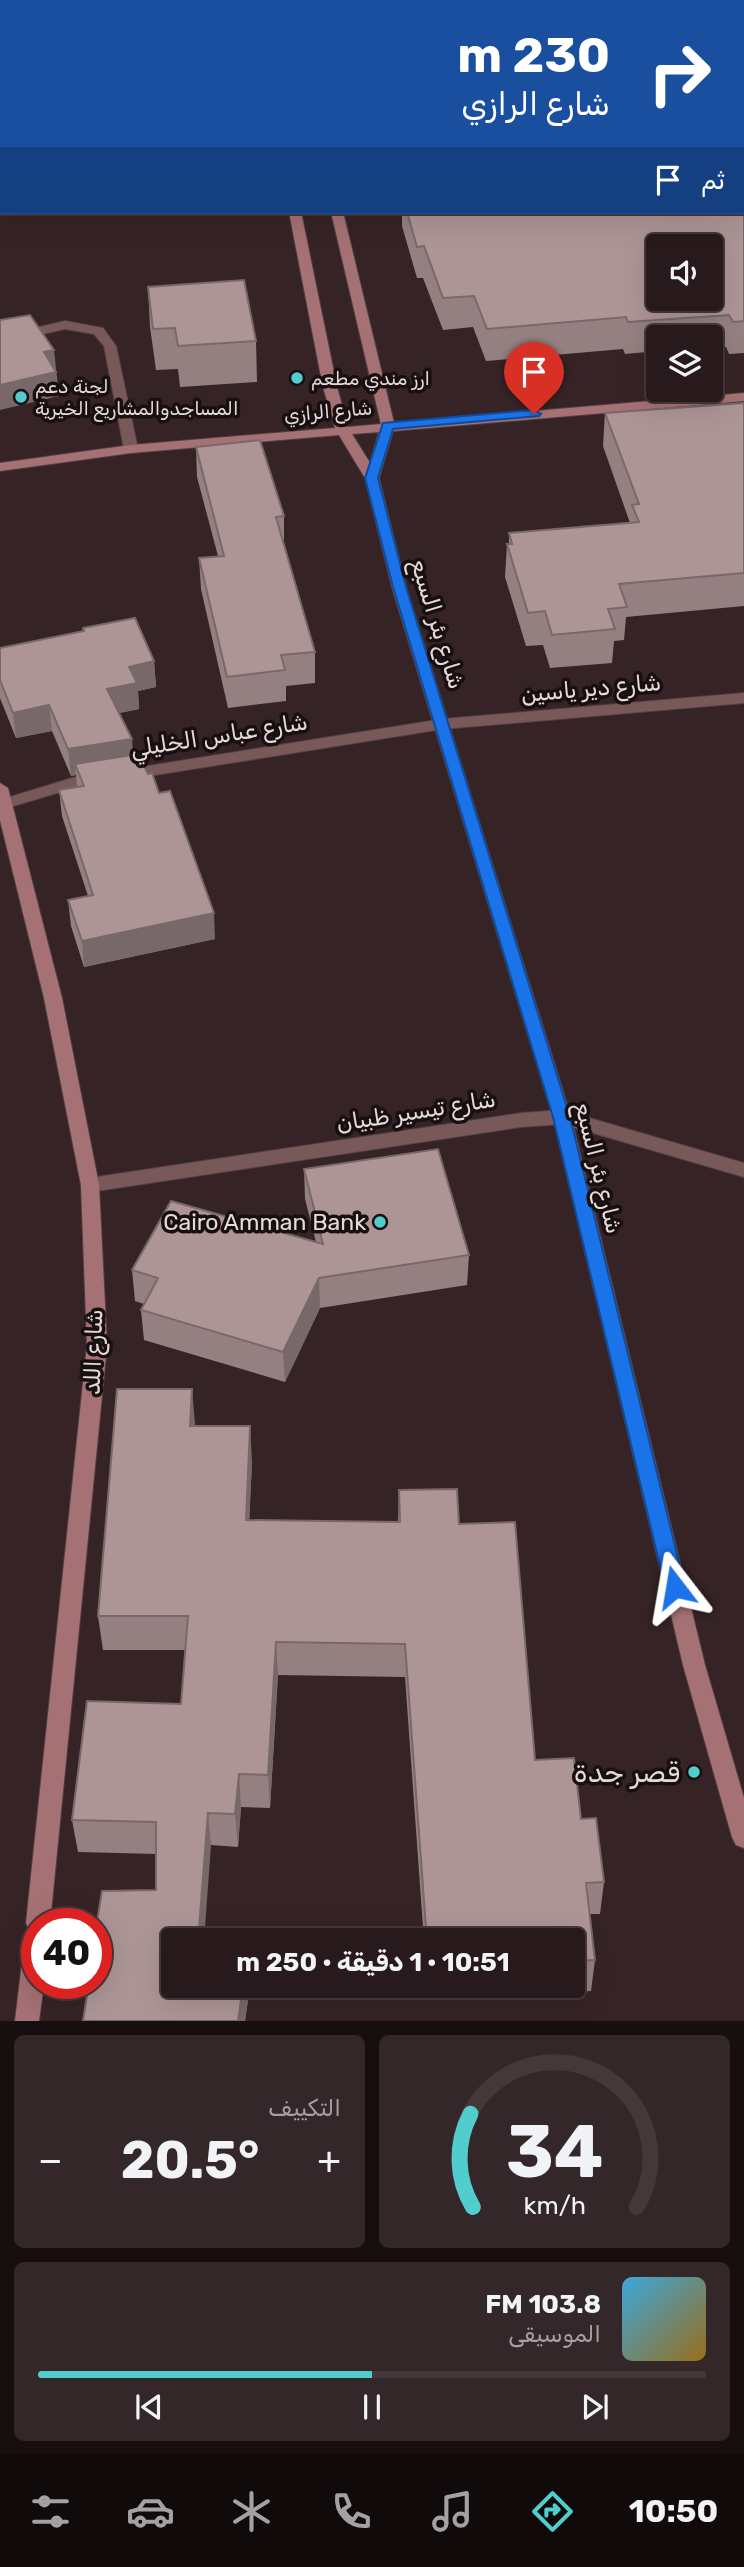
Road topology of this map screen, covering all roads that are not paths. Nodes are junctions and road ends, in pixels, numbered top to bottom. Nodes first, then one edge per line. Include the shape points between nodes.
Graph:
1 (295, 214) edge
2 (337, 214) edge
3 (0, 340) edge
4 (744, 397) edge
5 (388, 425) junction
6 (342, 429) junction
7 (131, 449) junction
8 (0, 467) edge
9 (372, 478) junction
10 (744, 698) edge
11 (443, 724) junction
12 (2, 798) edge
13 (562, 1117) junction
14 (744, 1170) edge
15 (90, 1185) junction
16 (744, 1837) edge
17 (40, 1908) edge
18 (30, 1999) edge
19 (27, 2021) edge

1 - 6 street, شارع بئر السبع
2 - 5 street
3 - 7 street via 65,326 98,331 110,346
4 - 5 street, شارع الرازي
5 - 6 street, شارع الرازي
5 - 9 street
6 - 7 street, شارع الرازي
6 - 9 street, شارع بئر السبع
7 - 8 street, شارع الرازي
9 - 11 street, شارع بئر السبع via 399,587
10 - 11 street, شارع دير ياسين
11 - 12 street, شارع عباس الخليلي via 126,773
11 - 13 street, شارع بئر السبع
12 - 15 street, شارع اللد via 53,998
13 - 14 street, شارع تيسير ظبيان
13 - 15 street, شارع تيسير ظبيان
13 - 16 street, شارع بئر السبع via 694,1665
15 - 17 street, شارع اللد via 97,1345
18 - 19 street

